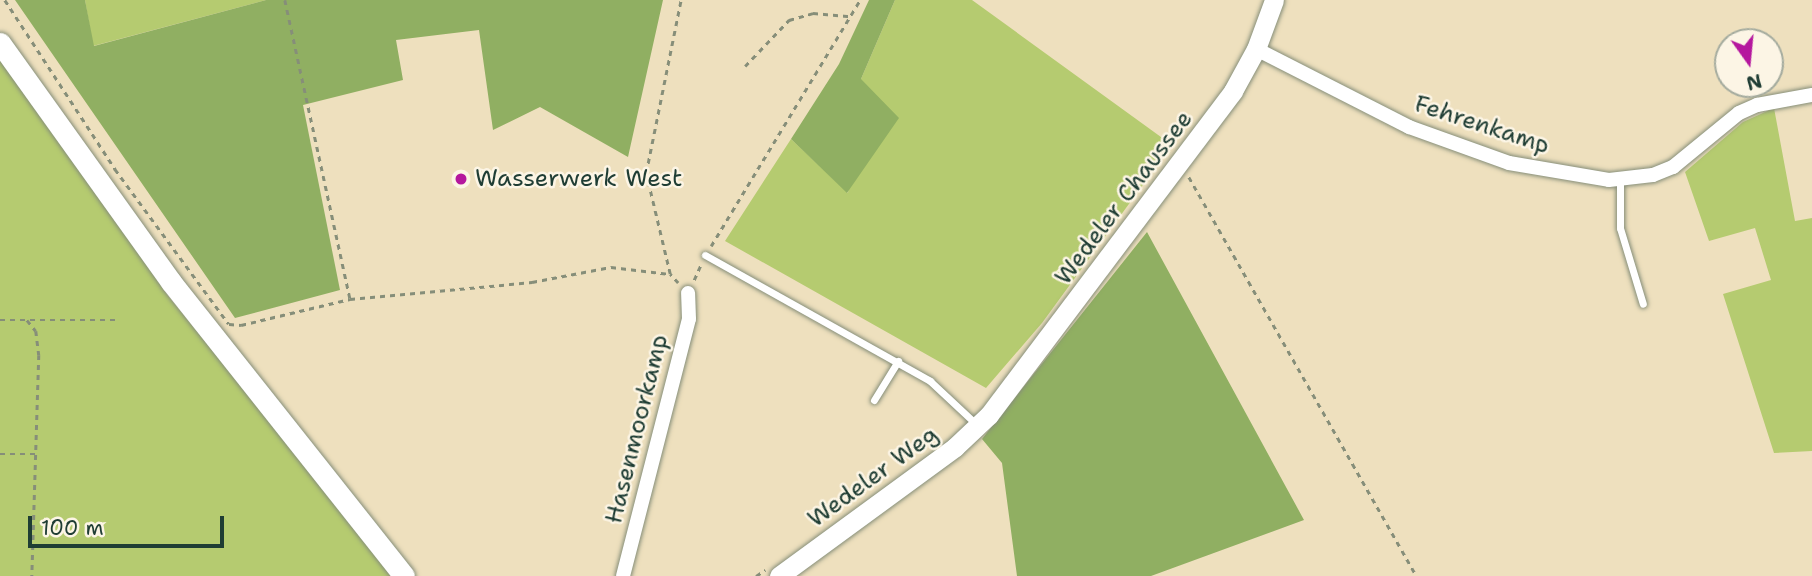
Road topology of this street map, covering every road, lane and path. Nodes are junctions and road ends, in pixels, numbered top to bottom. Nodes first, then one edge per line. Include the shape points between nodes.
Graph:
1 (5, 0) edge
2 (285, 0) edge
3 (681, 0) edge
4 (860, 0) edge
5 (1273, 0) edge
6 (850, 16) junction
7 (0, 43) edge
8 (1256, 49) junction
9 (745, 66) dead end
10 (1812, 95) edge
11 (1180, 162) junction
12 (1620, 180) junction
13 (705, 255) junction
14 (670, 274) junction
15 (688, 293) junction
16 (350, 299) junction
17 (1643, 304) dead end
18 (0, 320) edge
19 (27, 320) junction
20 (116, 320) dead end
21 (898, 361) junction
22 (874, 400) dead end
23 (992, 411) joint
24 (978, 426) junction
25 (0, 454) edge
26 (35, 454) junction
27 (773, 572) edge
28 (32, 576) edge
29 (404, 576) edge
30 (623, 576) edge
31 (756, 576) edge
32 (1417, 576) edge

1 - 16 path via 116,169 229,324
2 - 16 path
3 - 14 path via 646,173
4 - 6 path
5 - 8 main road, Wedeler Chaussee
6 - 9 path via 813,13 789,20
6 - 13 path
7 - 29 main road via 171,282
8 - 11 main road, Wedeler Chaussee via 1233,91
8 - 12 street, Fehrenkamp via 1409,127 1509,163
10 - 12 street, Fehrenkamp via 1757,105 1739,113 1673,167
11 - 23 main road, Wedeler Chaussee
11 - 32 path
12 - 17 lane via 1620,228
13 - 15 path
13 - 21 lane
14 - 15 path
14 - 16 path via 611,267 532,282
15 - 30 street, Hasenmoorkamp via 689,319
18 - 19 path
19 - 20 path
19 - 26 path via 36,331 39,355
21 - 22 lane
21 - 24 lane via 930,380
23 - 24 main road, Wedeler Weg
24 - 27 main road, Wedeler Weg
25 - 26 path
26 - 28 path
27 - 31 path

